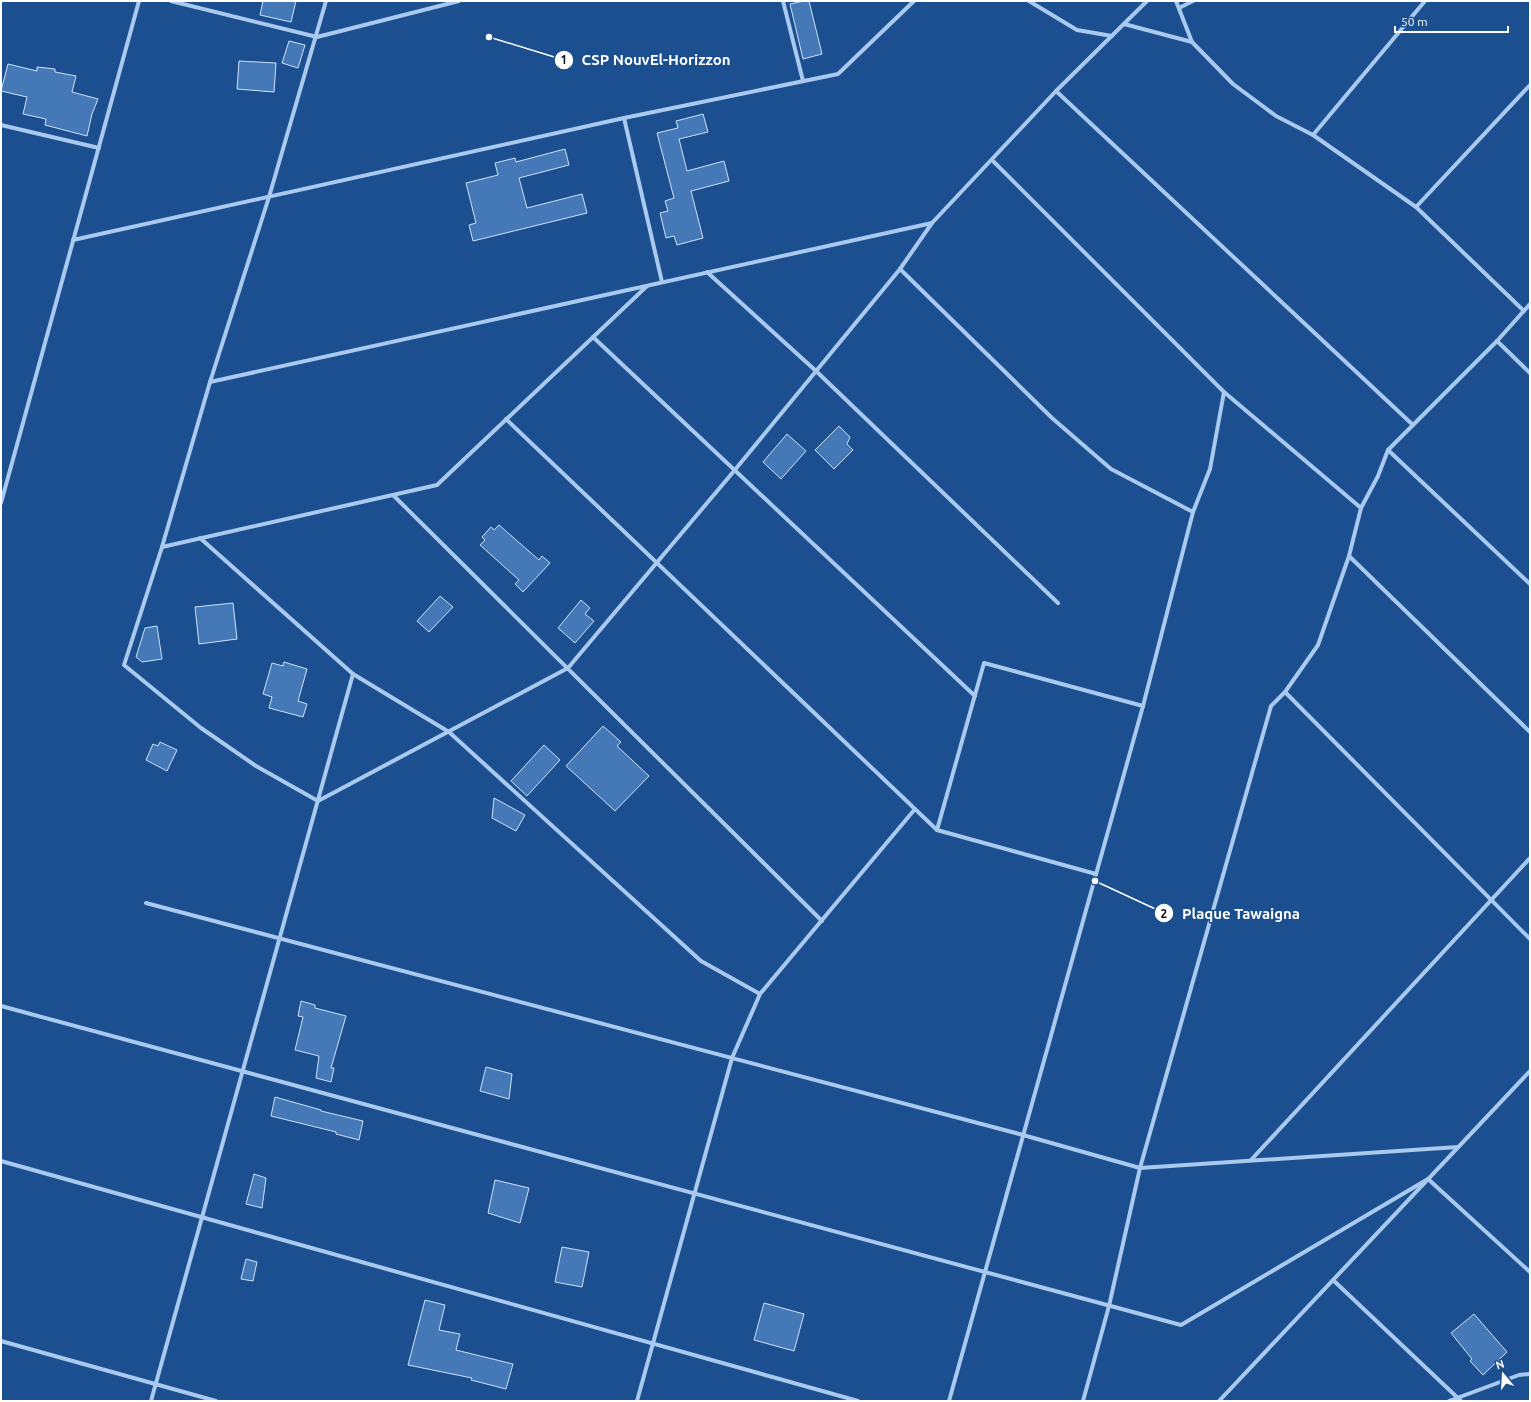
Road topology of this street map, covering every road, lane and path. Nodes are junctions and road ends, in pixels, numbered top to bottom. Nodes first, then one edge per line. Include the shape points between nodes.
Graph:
1 (139, 1) edge
2 (171, 1) edge
3 (326, 1) edge
4 (459, 1) edge
5 (783, 1) edge
6 (914, 1) edge
7 (1029, 1) edge
8 (1147, 1) edge
9 (1176, 1) edge
10 (1193, 1) edge
11 (1425, 1) edge
12 (1179, 8) junction
13 (1124, 24) junction
14 (1112, 36) junction
15 (317, 37) junction
16 (1192, 42) junction
17 (804, 81) junction
18 (1530, 86) edge
19 (1056, 91) junction
20 (624, 118) junction
21 (1, 126) edge
22 (1312, 134) junction
23 (99, 148) junction
24 (992, 160) junction
25 (269, 198) junction
26 (1416, 207) junction
27 (932, 223) junction
28 (74, 240) junction
29 (900, 269) junction
30 (707, 272) junction
31 (662, 282) junction
32 (647, 286) junction
33 (1530, 304) edge
34 (1524, 311) junction
35 (593, 337) junction
36 (1497, 341) junction
37 (816, 371) junction
38 (1530, 373) edge
39 (210, 382) junction
40 (1224, 392) junction
41 (506, 420) junction
42 (1413, 425) junction
43 (1388, 450) junction
44 (734, 471) junction
45 (393, 495) junction
46 (1, 503) edge
47 (1361, 508) junction
48 (1193, 512) junction
49 (200, 538) junction
50 (162, 547) junction
51 (1349, 556) junction
52 (656, 563) junction
53 (1530, 584) edge
54 (1058, 603) dead end
55 (568, 668) junction
56 (353, 674) junction
57 (1285, 692) junction
58 (975, 696) junction
59 (1143, 706) junction
60 (449, 732) junction
61 (1530, 732) edge
62 (318, 801) junction
63 (916, 809) junction
64 (937, 830) junction
65 (1530, 858) edge
66 (1096, 874) junction
67 (1490, 899) junction
68 (146, 903) dead end
69 (822, 921) junction
70 (280, 938) junction
71 (1530, 939) edge
72 (760, 994) junction
73 (1, 1006) edge
74 (732, 1058) junction
75 (1530, 1071) edge
76 (243, 1072) junction
77 (1023, 1135) junction
78 (1458, 1147) junction
79 (1, 1160) edge
80 (1251, 1160) junction
81 (1140, 1168) junction
82 (1428, 1179) junction
83 (694, 1194) junction
84 (203, 1217) junction
85 (985, 1272) junction
86 (1530, 1272) edge
87 (1333, 1280) junction
88 (1109, 1306) junction
89 (1, 1342) edge
90 (653, 1343) junction
91 (1530, 1374) edge
92 (156, 1384) junction
93 (1459, 1399) edge
94 (151, 1401) edge
95 (216, 1401) edge
96 (637, 1401) edge
97 (858, 1401) edge
98 (949, 1401) edge
99 (1083, 1401) edge
100 (1219, 1401) edge
101 (1449, 1401) edge

1 - 23 street
2 - 15 street
3 - 15 street
4 - 15 street
5 - 17 street
6 - 17 street via 838,74
7 - 14 street via 1078,30
8 - 13 street
9 - 12 street
10 - 12 street
11 - 22 street
12 - 16 street
13 - 14 street
13 - 16 street
14 - 19 street
15 - 25 street
16 - 22 street via 1233,84 1276,116
17 - 20 street
18 - 26 street
19 - 24 street
19 - 42 street
20 - 25 street
20 - 31 street
21 - 23 street
22 - 26 street
23 - 28 street
24 - 27 street
24 - 40 street
25 - 28 street
25 - 39 street
26 - 34 street
27 - 29 street
27 - 30 street
28 - 46 street
29 - 37 street
29 - 48 street via 1052,418 1111,469
30 - 31 street
30 - 37 street
31 - 32 street
32 - 35 street
32 - 39 street
33 - 34 street
34 - 36 street
35 - 41 street
35 - 44 street
36 - 38 street
36 - 42 street
37 - 44 street
37 - 54 street
39 - 50 street
40 - 47 street
40 - 48 street via 1210,469
41 - 45 street via 437,485
41 - 52 street
42 - 43 street
43 - 47 street
43 - 53 street
44 - 52 street
44 - 58 street
45 - 49 street
45 - 55 street
47 - 51 street
48 - 59 street
49 - 50 street
49 - 56 street
50 - 62 street via 124,665 201,728 256,766
51 - 57 street via 1318,645
51 - 61 street
52 - 55 street
52 - 63 street
55 - 60 street
55 - 69 street
56 - 60 street
56 - 62 street
57 - 67 street
57 - 81 street via 1271,706
58 - 59 street via 984,663
58 - 64 street
59 - 66 street
60 - 62 street
60 - 72 street via 701,961
62 - 70 street
63 - 64 street
63 - 69 street
64 - 66 street
65 - 67 street
66 - 77 street
67 - 71 street
67 - 80 street
68 - 70 street
69 - 72 street
70 - 74 street
70 - 76 street
72 - 74 street
73 - 76 street
74 - 77 street
74 - 83 street
75 - 78 street
76 - 83 street
76 - 84 street
77 - 81 street
77 - 85 street
78 - 80 street
78 - 82 street
79 - 84 street
80 - 81 street
81 - 88 street
82 - 86 street
82 - 87 street
82 - 88 street via 1181,1325
83 - 85 street
83 - 90 street
84 - 90 street
84 - 92 street
85 - 88 street
85 - 98 street
87 - 93 street
87 - 100 street
88 - 99 street
89 - 92 street
90 - 96 street
90 - 97 street
91 - 93 street via 1518,1375
92 - 94 street
92 - 95 street
93 - 101 street

